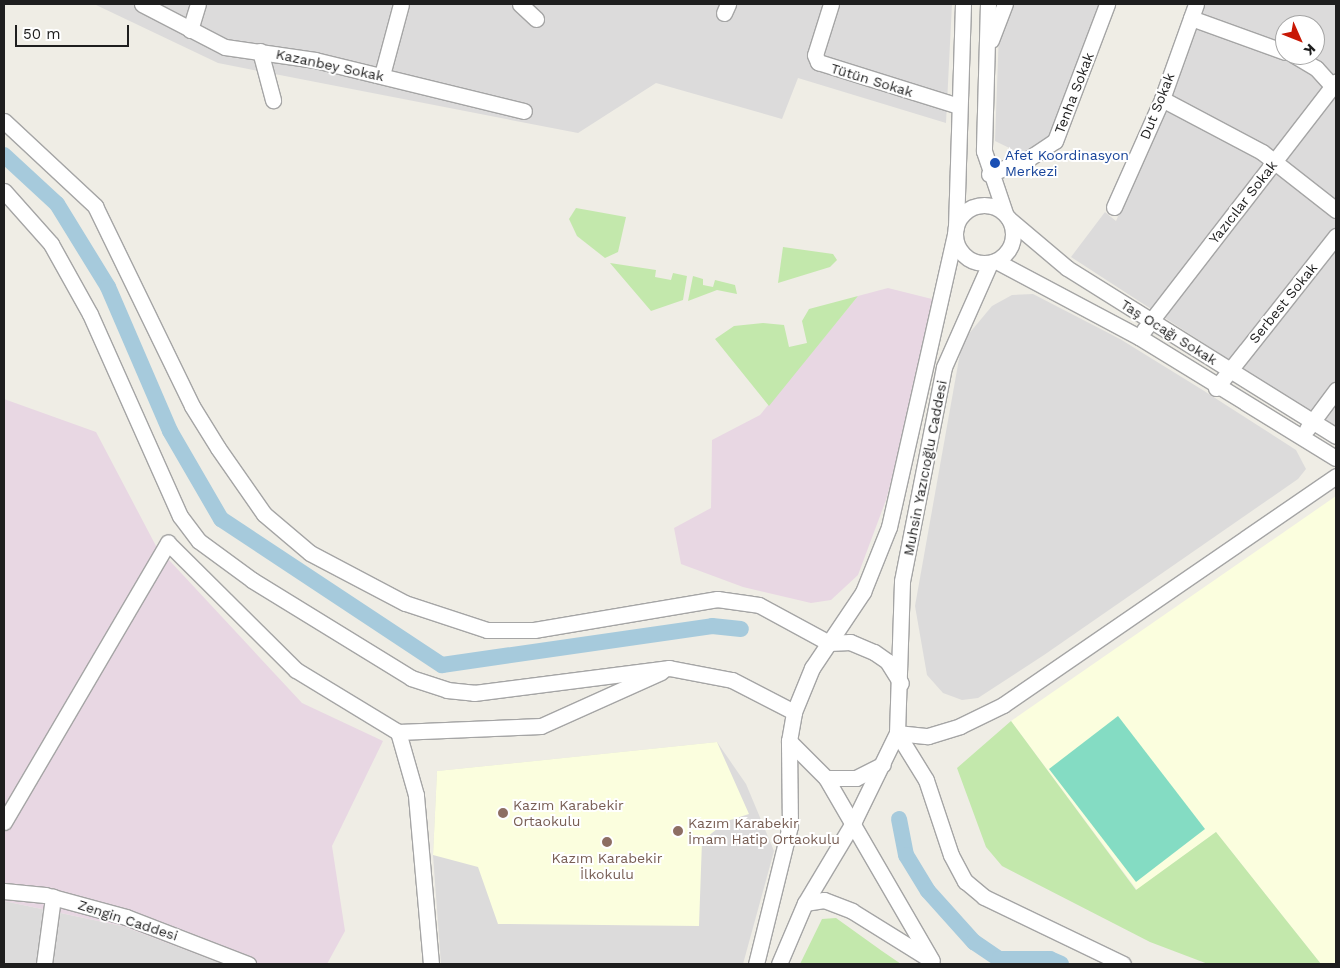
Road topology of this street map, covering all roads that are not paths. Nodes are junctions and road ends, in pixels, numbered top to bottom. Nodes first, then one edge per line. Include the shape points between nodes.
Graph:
1 (142, 4) edge
2 (198, 4) edge
3 (401, 4) edge
4 (520, 4) edge
5 (831, 4) edge
6 (961, 4) edge
7 (988, 4) edge
8 (1005, 4) edge
9 (1107, 4) edge
10 (1196, 4) edge
11 (1190, 18) junction
12 (536, 19) dead end
13 (190, 30) junction
14 (1275, 48) edge
15 (987, 50) junction
16 (260, 51) junction
17 (1311, 65) edge
18 (382, 75) junction
19 (1335, 85) edge
20 (1162, 99) junction
21 (273, 100) dead end
22 (958, 106) junction
23 (524, 111) dead end
24 (4, 120) edge
25 (1276, 161) junction
26 (990, 174) junction
27 (4, 191) edge
28 (1114, 207) dead end
29 (1336, 210) edge
30 (1007, 216) junction
31 (955, 231) junction
32 (1336, 236) edge
33 (993, 262) junction
34 (1149, 321) junction
35 (1139, 337) junction
36 (1230, 370) junction
37 (1216, 388) junction
38 (1336, 390) edge
39 (1312, 422) junction
40 (1336, 436) edge
41 (1300, 438) junction
42 (1336, 458) edge
43 (1336, 476) edge
44 (829, 643) junction
45 (669, 668) junction
46 (902, 683) junction
47 (794, 712) junction
48 (398, 732) junction
49 (897, 732) junction
50 (789, 742) junction
51 (883, 764) junction
52 (826, 778) junction
53 (854, 821) junction
54 (4, 822) edge
55 (4, 891) edge
56 (53, 898) junction
57 (805, 903) junction
58 (935, 962) edge
59 (44, 964) edge
60 (248, 964) edge
61 (431, 964) edge
62 (756, 964) edge
63 (779, 964) edge
64 (1123, 964) edge

1 - 13 street, Kazanbey Sokak
2 - 13 street
3 - 18 street
4 - 12 street
5 - 22 street, Tütün Sokak via 815,55 818,62
6 - 22 street, Muhsin Yazıcıoğlu Caddesi
7 - 15 street
8 - 15 street
9 - 26 street, Tenha Sokak via 1055,141 1028,159
10 - 11 street, Dut Sokak
11 - 14 street
11 - 20 street, Dut Sokak
13 - 16 street, Kazanbey Sokak via 212,43
15 - 26 street via 983,119
16 - 18 street, Kazanbey Sokak
16 - 21 street
17 - 19 street
18 - 23 street, Kazanbey Sokak
19 - 25 street, Yazıcılar Sokak
20 - 25 street
20 - 28 street, Dut Sokak
22 - 31 street, Muhsin Yazıcıoğlu Caddesi
24 - 44 street via 95,206 192,406 218,448 264,514 310,553 405,603 487,630 534,630 717,599 759,604
25 - 29 street
25 - 34 street, Yazıcılar Sokak
26 - 30 street
27 - 45 street via 51,244 90,314 169,498 199,541 223,562 411,678 447,690 474,693
30 - 31 street via 992,206 977,206 964,213
30 - 33 street via 1011,246
30 - 34 street, Taş Ocağı Sokak via 1055,260
31 - 33 street via 966,258
31 - 44 street, Muhsin Yazıcıoğlu Caddesi via 889,527 863,592
32 - 36 street, Serbest Sokak
33 - 35 street, Taş Ocağı Sokak
33 - 46 street, Muhsin Yazıcıoğlu Caddesi via 944,367 902,581
34 - 35 street, Yazıcılar Sokak
34 - 36 street, Taş Ocağı Sokak
35 - 37 street, Taş Ocağı Sokak
36 - 37 street, Serbest Sokak
36 - 39 street, Taş Ocağı Sokak
37 - 41 street, Taş Ocağı Sokak
38 - 39 street
39 - 40 street, Taş Ocağı Sokak
39 - 41 street
41 - 42 street, Taş Ocağı Sokak
43 - 49 street via 1002,705 960,726 928,736
44 - 46 street via 850,642 874,652 888,661
44 - 47 street, Muhsin Yazıcıoğlu Caddesi via 807,677
45 - 47 street via 732,680
45 - 48 street via 541,726
46 - 49 street, Muhsin Yazıcıoğlu Caddesi
47 - 50 street, Muhsin Yazıcıoğlu Caddesi
48 - 54 street via 296,670 168,543
48 - 61 street via 416,795
49 - 51 street, Muhsin Yazıcıoğlu Caddesi
49 - 64 street via 926,780 951,855 965,881 984,897
50 - 52 street
50 - 62 street, Muhsin Yazıcıoğlu Caddesi via 790,826
51 - 52 street via 856,778
51 - 53 street, Muhsin Yazıcıoğlu Caddesi
52 - 53 street
53 - 57 street, Muhsin Yazıcıoğlu Caddesi
53 - 58 street
55 - 56 street, Zengin Caddesi
56 - 59 street
56 - 60 street, Zengin Caddesi via 126,917
57 - 58 street via 824,900 852,912
57 - 63 street, Muhsin Yazıcıoğlu Caddesi

